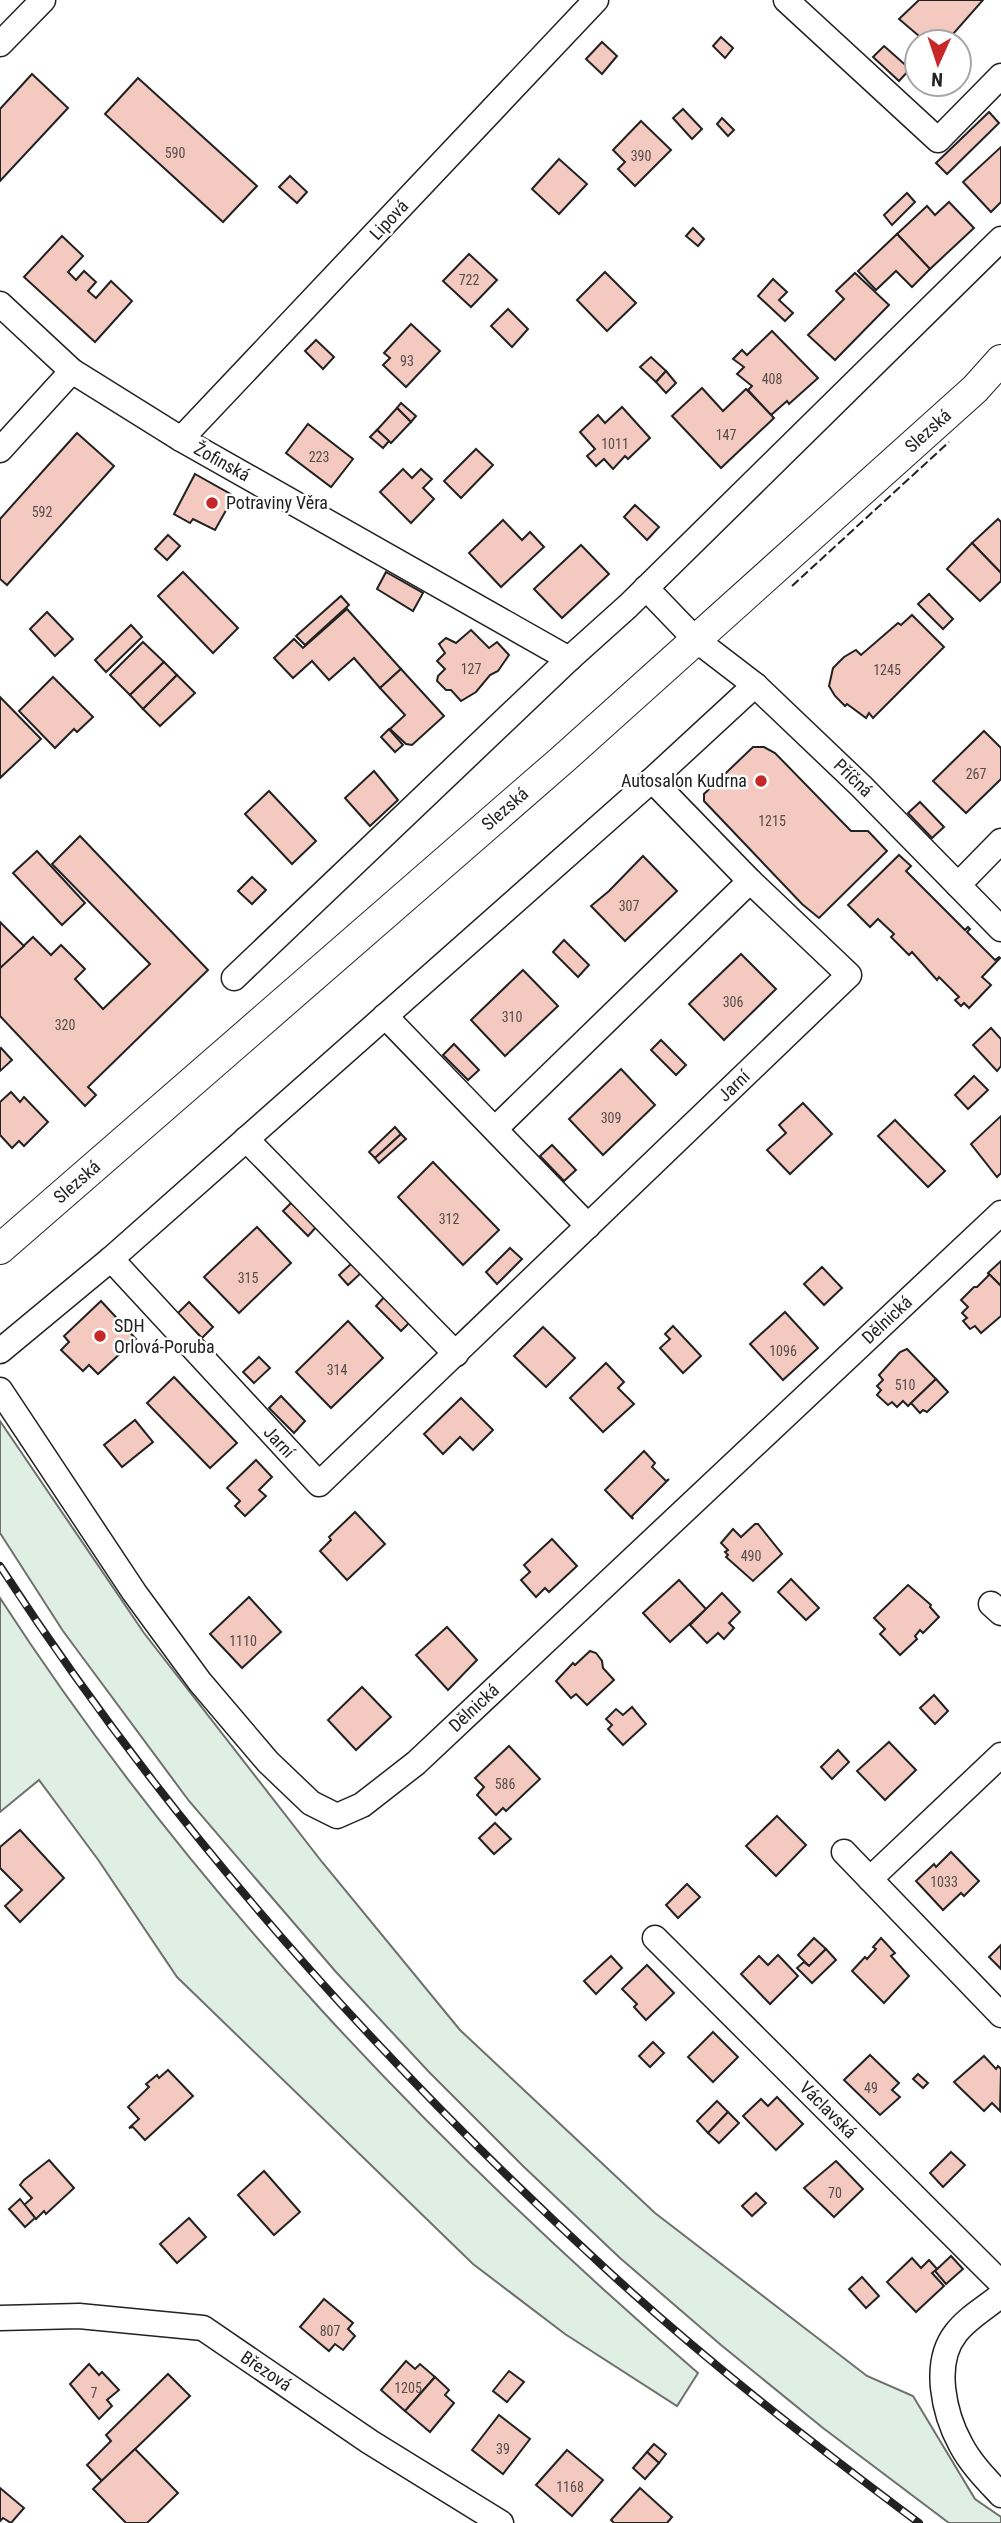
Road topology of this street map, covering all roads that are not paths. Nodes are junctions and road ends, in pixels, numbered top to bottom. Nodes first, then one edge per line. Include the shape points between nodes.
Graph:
1 (43, 0) edge
2 (596, 0) edge
3 (786, 0) edge
4 (0, 44) edge
5 (1001, 76) edge
6 (1001, 239) edge
7 (0, 304) edge
8 (1001, 360) edge
9 (72, 371) junction
10 (181, 439) junction
11 (0, 450) edge
12 (646, 588) junction
13 (695, 639) junction
14 (569, 659) junction
15 (755, 685) junction
16 (652, 780) junction
17 (1001, 841) edge
18 (750, 881) junction
19 (958, 885) junction
20 (1001, 929) edge
21 (234, 978) dead end
22 (385, 1016) junction
23 (495, 1129) junction
24 (246, 1139) junction
25 (1001, 1213) edge
26 (588, 1226) junction
27 (0, 1249) edge
28 (111, 1259) junction
29 (0, 1351) edge
30 (456, 1354) junction
31 (0, 1390) edge
32 (1001, 1755) edge
33 (844, 1852) dead end
34 (870, 1879) junction
35 (655, 1938) dead end
36 (1001, 2015) edge
37 (1001, 2283) edge
38 (1001, 2295) edge
39 (0, 2318) edge
40 (1001, 2495) edge
41 (501, 2523) edge

1 - 4 street
2 - 10 street, Lipová
3 - 5 street via 938,140
6 - 12 street
7 - 9 street, Žofinská
8 - 13 street, Slezská via 975,389
9 - 10 street, Žofinská
9 - 11 street
10 - 14 street, Žofinská
12 - 13 street, Příčná
12 - 14 street
13 - 15 street, Příčná
13 - 27 street, Slezská
14 - 21 street
15 - 16 street
15 - 19 street, Příčná
16 - 18 street
16 - 22 street
17 - 19 street
18 - 23 street
18 - 26 street, Jarní via 849,975
19 - 20 street, Příčná
22 - 23 street
22 - 24 street
23 - 26 street
24 - 28 street
24 - 30 street
25 - 31 street, Dělnická via 416,1763 362,1805 337,1816 311,1803 268,1762 200,1682 134,1592
26 - 30 street, Jarní
28 - 29 street
28 - 30 street, Jarní via 319,1484
32 - 34 street
33 - 34 street
34 - 36 street
35 - 37 street, Václavská
38 - 40 street via 956,2333 942,2361 943,2390 960,2445
39 - 41 street, Březová via 79,2316 203,2328 370,2442

